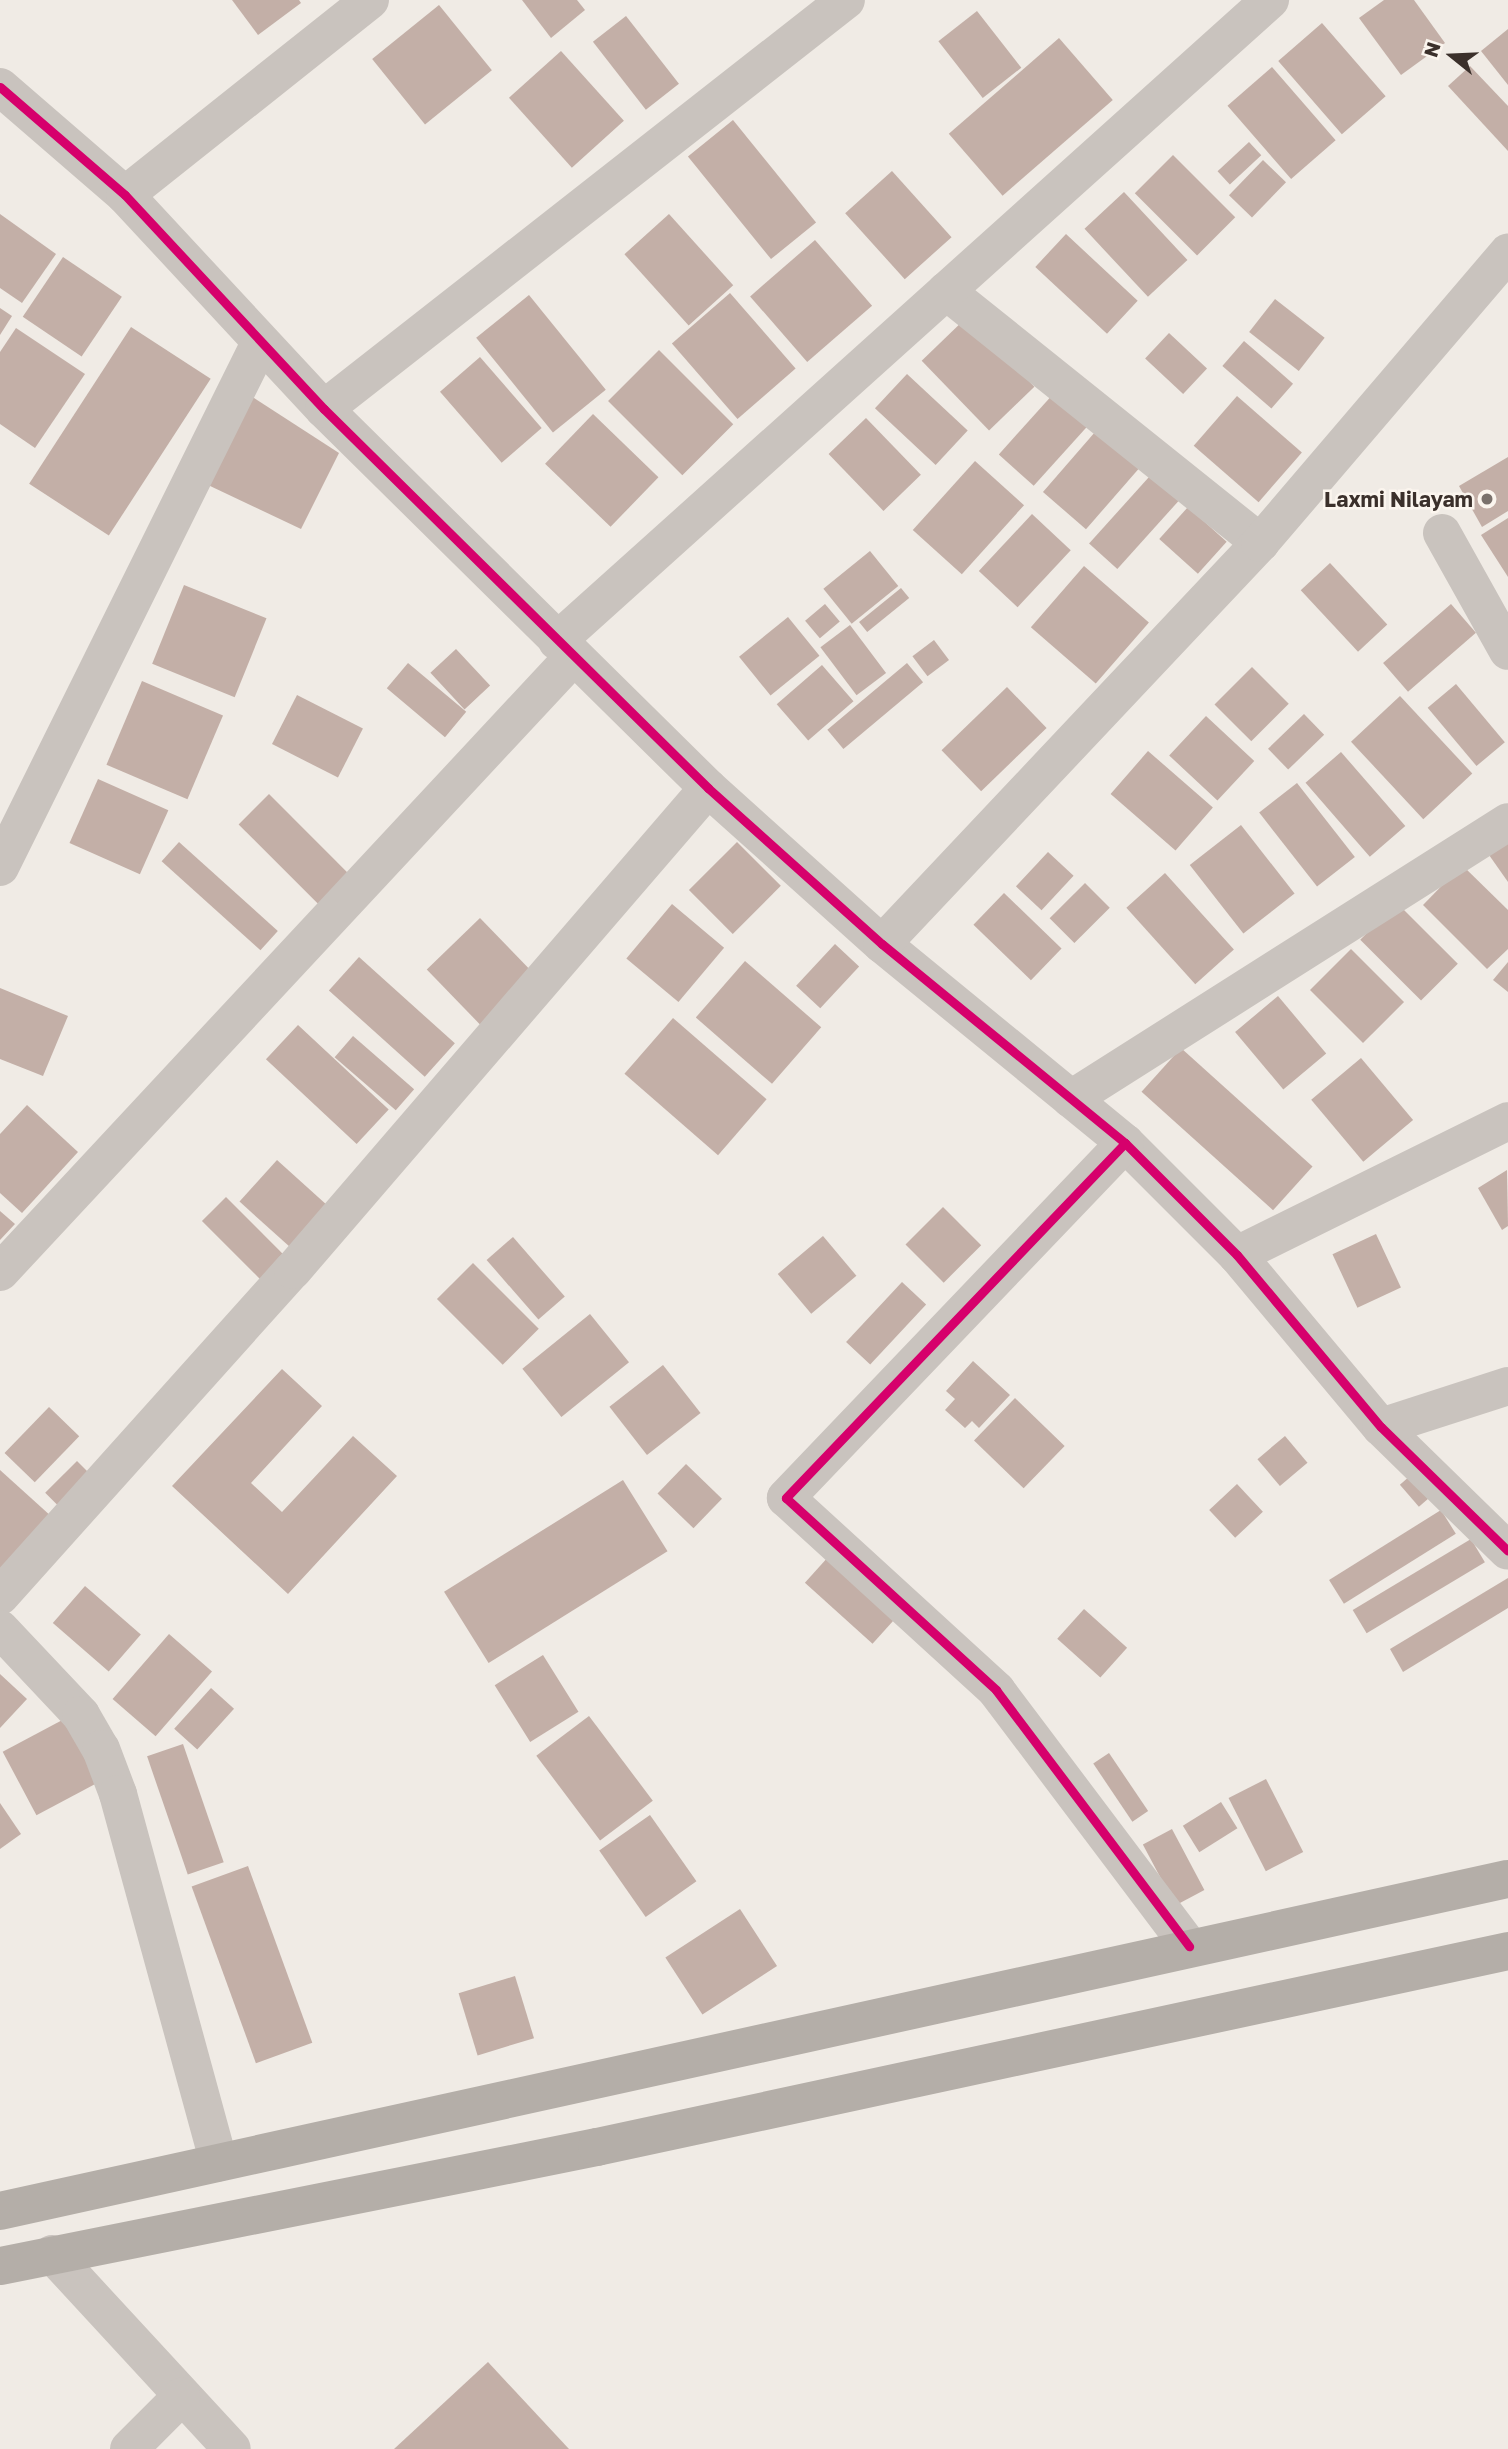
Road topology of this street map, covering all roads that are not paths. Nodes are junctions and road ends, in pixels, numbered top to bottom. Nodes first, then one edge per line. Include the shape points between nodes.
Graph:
1 (370, 0) edge
2 (846, 0) edge
3 (1270, 0) edge
4 (0, 87) edge
5 (125, 195) junction
6 (1508, 253) edge
7 (946, 291) junction
8 (260, 343) junction
9 (324, 409) junction
10 (1442, 533) dead end
11 (1260, 543) junction
12 (565, 649) junction
13 (1508, 651) edge
14 (708, 788) junction
15 (1508, 822) edge
16 (0, 867) edge
17 (882, 944) junction
18 (1071, 1099) junction
19 (1508, 1121) edge
20 (1125, 1143) junction
21 (1237, 1255) junction
22 (0, 1272) edge
23 (1508, 1386) edge
24 (1381, 1427) junction
25 (1508, 1551) edge
26 (0, 1595) edge
27 (0, 1629) edge
28 (1508, 1879) edge
29 (1189, 1946) junction
30 (1508, 1951) edge
31 (219, 2162) junction
32 (0, 2211) edge
33 (52, 2254) junction
34 (0, 2266) edge
35 (181, 2398) junction
36 (129, 2449) edge
37 (232, 2449) edge

1 - 5 street
2 - 9 street
3 - 7 street
4 - 5 street
5 - 8 street
6 - 11 street
7 - 11 street
7 - 12 street
8 - 9 street
8 - 16 street
9 - 12 street
10 - 13 street
11 - 17 street
12 - 14 street
12 - 22 street
14 - 17 street
14 - 26 street via 293,1270
15 - 18 street
17 - 18 street
18 - 20 street
19 - 21 street
20 - 21 street
20 - 29 street via 786,1498 996,1690
21 - 24 street
23 - 24 street
24 - 25 street
27 - 31 street via 80,1715 101,1749 118,1794
28 - 29 highway
29 - 31 highway
30 - 33 highway via 597,2147
31 - 32 highway
33 - 34 highway
33 - 35 street
35 - 36 street
35 - 37 street

